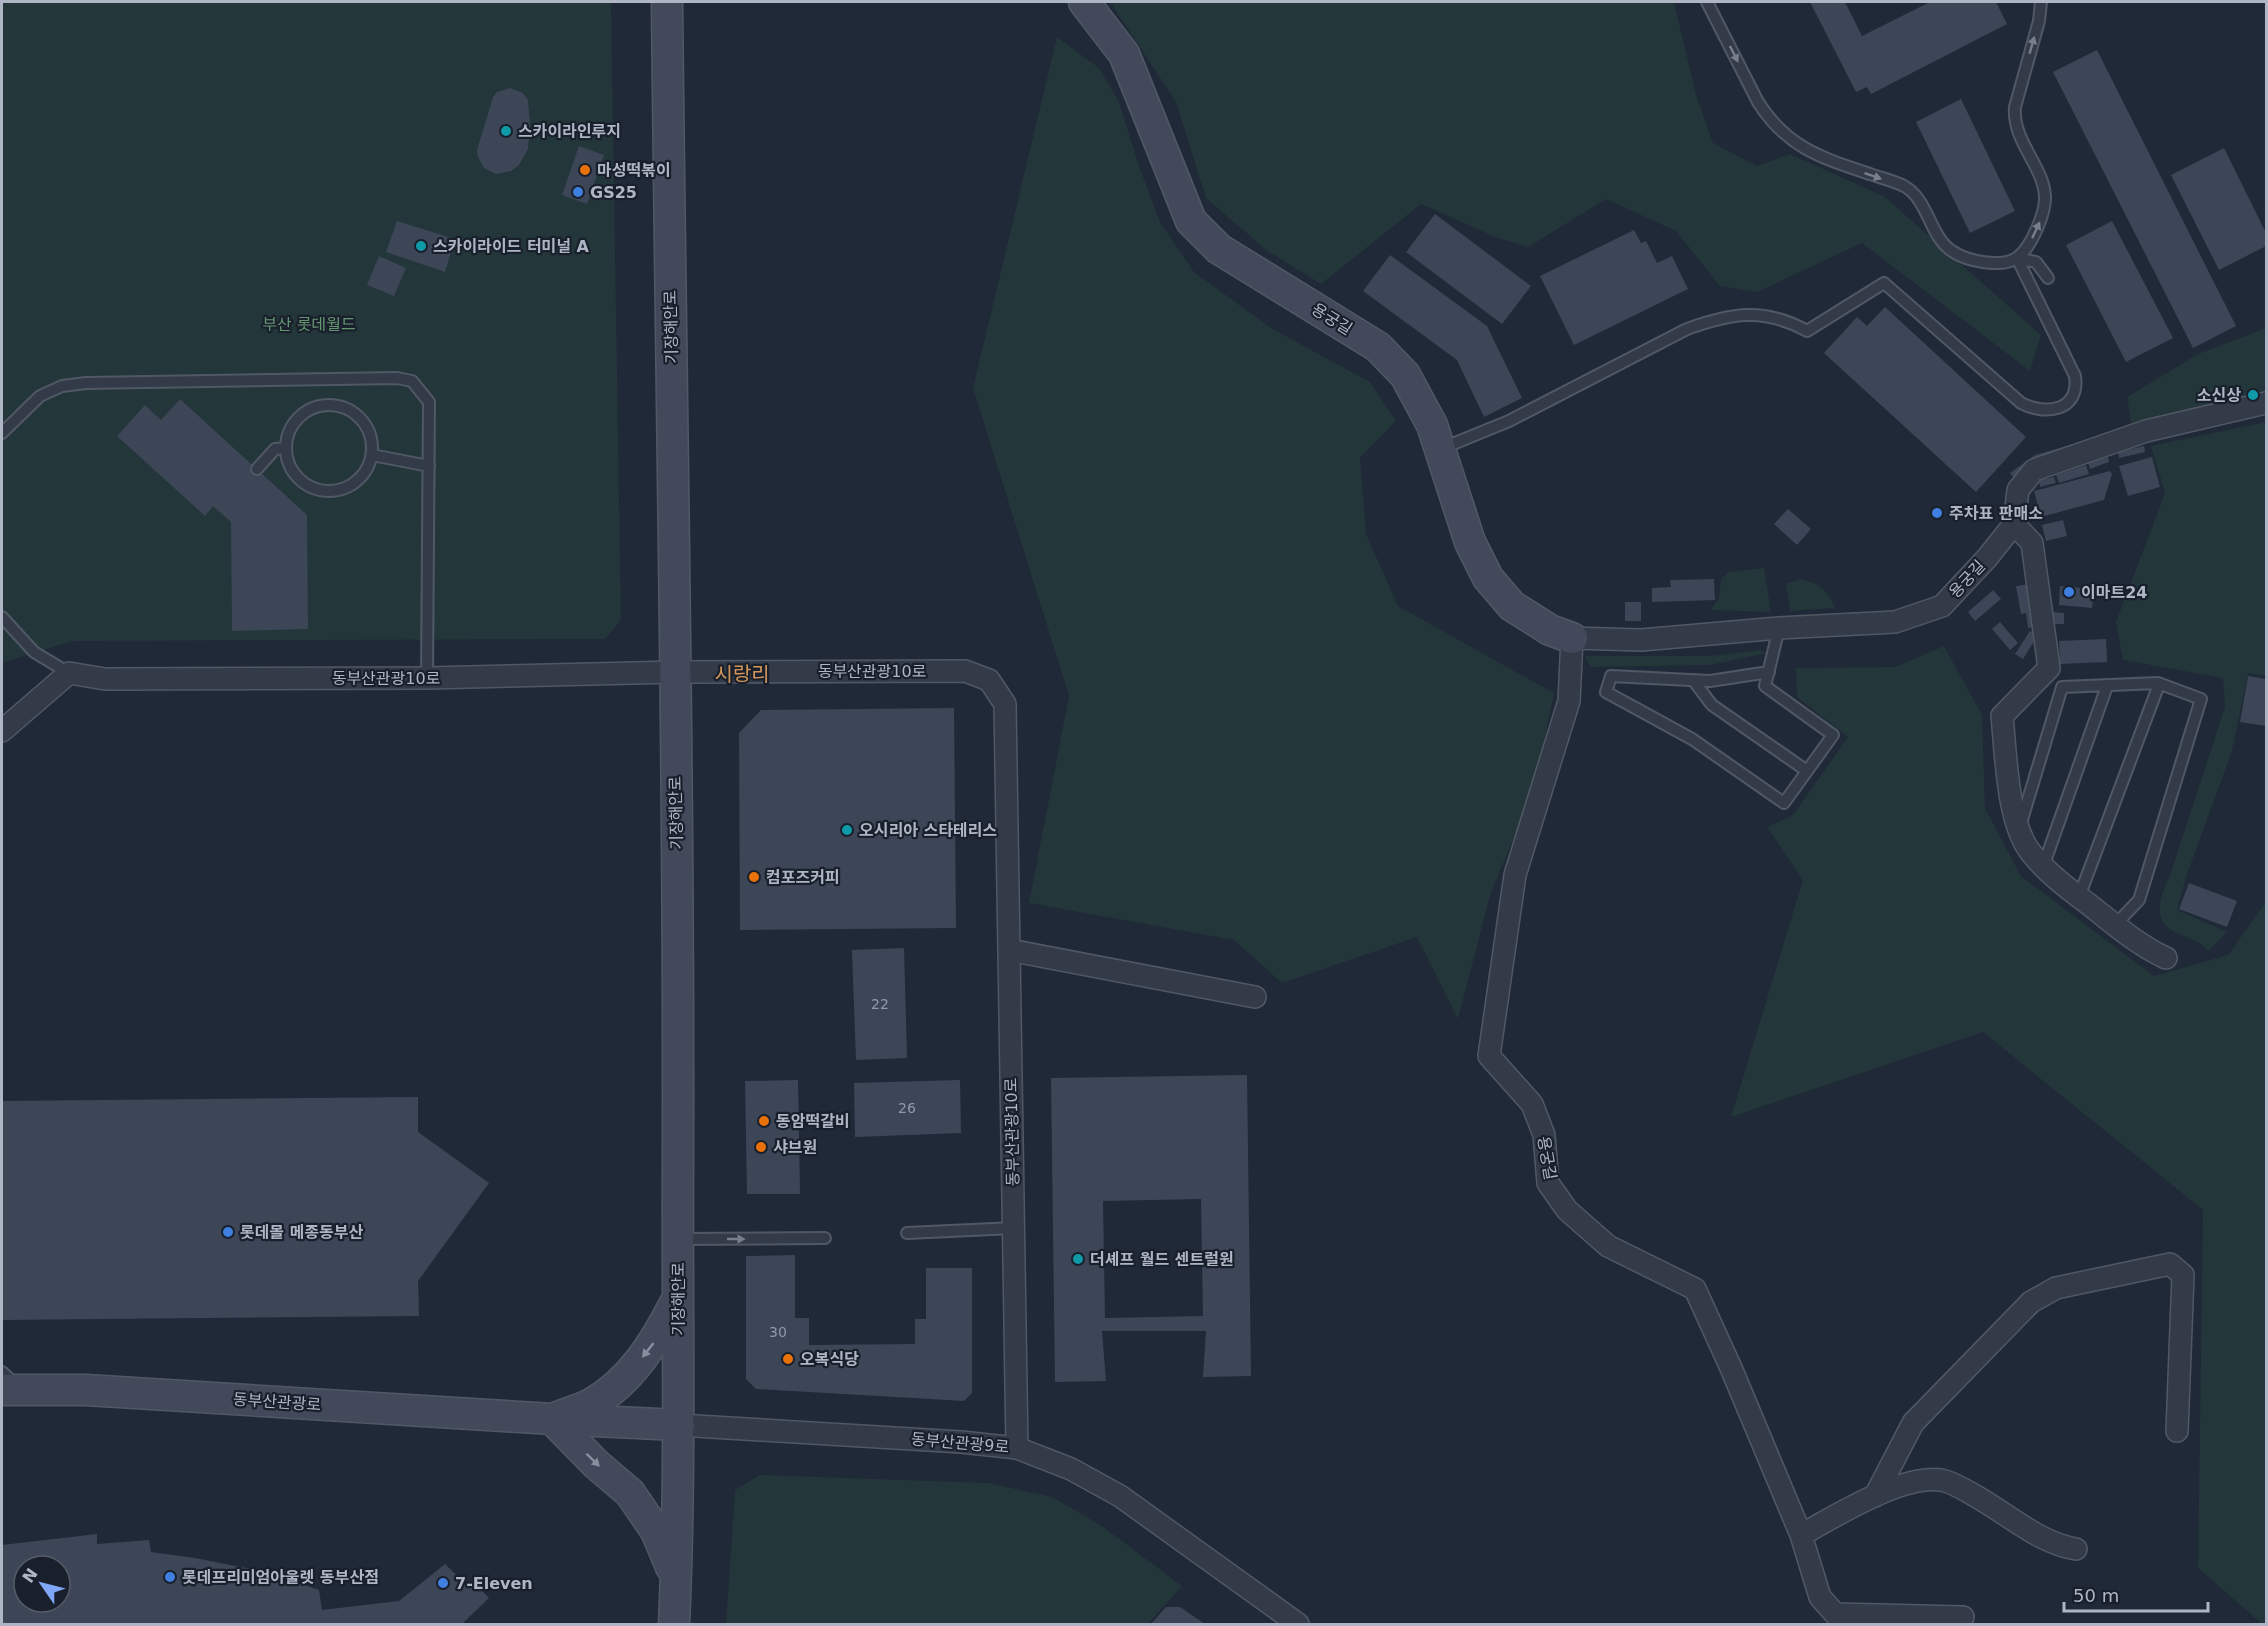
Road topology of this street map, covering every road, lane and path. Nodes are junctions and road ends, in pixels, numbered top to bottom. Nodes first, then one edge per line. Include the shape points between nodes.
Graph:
1 (667, 2) edge
2 (1084, 2) edge
3 (1707, 2) edge
4 (2041, 2) edge
5 (2017, 258) junction
6 (2048, 278) dead end
7 (2266, 404) edge
8 (2, 433) edge
9 (286, 448) junction
10 (1440, 449) junction
11 (372, 455) junction
12 (429, 465) junction
13 (257, 469) dead end
14 (2014, 524) junction
15 (2, 617) edge
16 (1779, 628) junction
17 (1572, 638) junction
18 (675, 672) junction
19 (1769, 672) junction
20 (69, 673) junction
21 (427, 678) junction
22 (2038, 678) junction
23 (1693, 680) junction
24 (2108, 686) junction
25 (2062, 687) junction
26 (2158, 687) dead end
27 (2, 731) edge
28 (1807, 771) junction
29 (2019, 829) junction
30 (2043, 867) junction
31 (2079, 897) junction
32 (2115, 925) junction
33 (1009, 950) junction
34 (2166, 958) dead end
35 (1255, 997) dead end
36 (1014, 1228) junction
37 (908, 1233) dead end
38 (825, 1238) dead end
39 (677, 1239) junction
40 (677, 1299) junction
41 (8, 1384) edge
42 (552, 1419) junction
43 (679, 1425) junction
44 (2177, 1431) dead end
45 (1017, 1448) junction
46 (1875, 1496) junction
47 (1801, 1535) junction
48 (2076, 1550) dead end
49 (676, 1578) junction
50 (1963, 1617) dead end
51 (1840, 1619) edge
52 (674, 1624) edge
53 (1298, 1624) edge

1 - 18 main road, 기장해안로
2 - 10 main road, 용궁길 via 1124,54 1191,221 1219,249 1378,347 1405,375 1432,425
3 -> 5 lane via 1758,102 1783,133 1823,159 1904,186 1922,207 1941,241 1963,257 1984,262
5 -> 4 lane via 2031,240 2044,206 2042,182 2014,119
5 - 6 lane via 2036,262
5 - 10 lane via 2075,376 2074,395 2067,405 2055,409 2031,408 2021,403 1884,283 1807,330 1791,322 1749,314 1687,329 1509,421
7 - 14 street via 2146,431 2034,471 2018,490
8 - 12 lane via 40,396 78,384 397,378 412,381 429,402
9 - 11 lane via 294,473 320,490 353,484
9 - 11 lane via 289,431 303,413 336,405 357,414 364,423
9 - 13 lane via 275,449
10 - 17 main road, 용궁길 via 1470,542 1488,578 1512,606 1550,630
11 - 12 lane
12 - 21 lane
14 - 16 street, 용궁길 via 1942,606 1895,622
14 - 22 street via 2032,543 2049,668
15 - 20 lane via 34,652
16 - 17 street, 용궁길 via 1641,640
16 - 19 lane
17 - 47 street, 용궁길 via 1569,701 1515,875 1489,1056 1532,1104 1544,1135 1548,1183 1568,1210 1608,1246 1695,1289
18 - 21 street, 동부산관광10로
18 - 33 street, 동부산관광10로 via 965,671 989,680 1005,704
18 - 39 main road, 기장해안로
19 - 23 lane
19 - 28 lane via 1765,686 1833,735
20 - 21 street, 동부산관광10로 via 105,679
20 - 27 street
22 - 25 lane
22 - 29 street via 2002,716 2010,793
23 - 28 lane via 1712,705
23 - 28 lane via 1611,676 1606,692 1692,739 1784,803
24 - 25 lane
24 - 30 lane
24 - 32 lane via 2158,684 2201,699 2139,900
25 - 29 lane
26 - 31 lane
29 - 30 street
30 - 31 street
31 - 32 street
32 - 34 street via 2144,948
33 - 35 street
33 - 36 street, 동부산관광10로
36 - 37 lane
36 - 45 street, 동부산관광10로
39 -> 38 lane
39 - 40 main road, 기장해안로
40 -> 42 main road, 동부산관광로 via 656,1339 627,1377 591,1404
40 - 43 main road, 기장해안로
41 - 42 main road, 동부산관광로
42 - 43 main road, 동부산관광로
42 -> 49 main road via 630,1493 656,1531
43 - 45 street, 동부산관광9로
43 - 49 main road, 기장해안로
44 - 46 street via 2183,1275 2170,1264 2056,1288 2031,1302 1913,1423
45 - 53 street, 동부산관광9로 via 1071,1469 1120,1496
46 - 47 street
46 - 48 street via 1915,1480 1943,1480 2049,1541
47 - 51 street via 1820,1597
49 - 52 main road, 기장해안로
50 - 51 street

